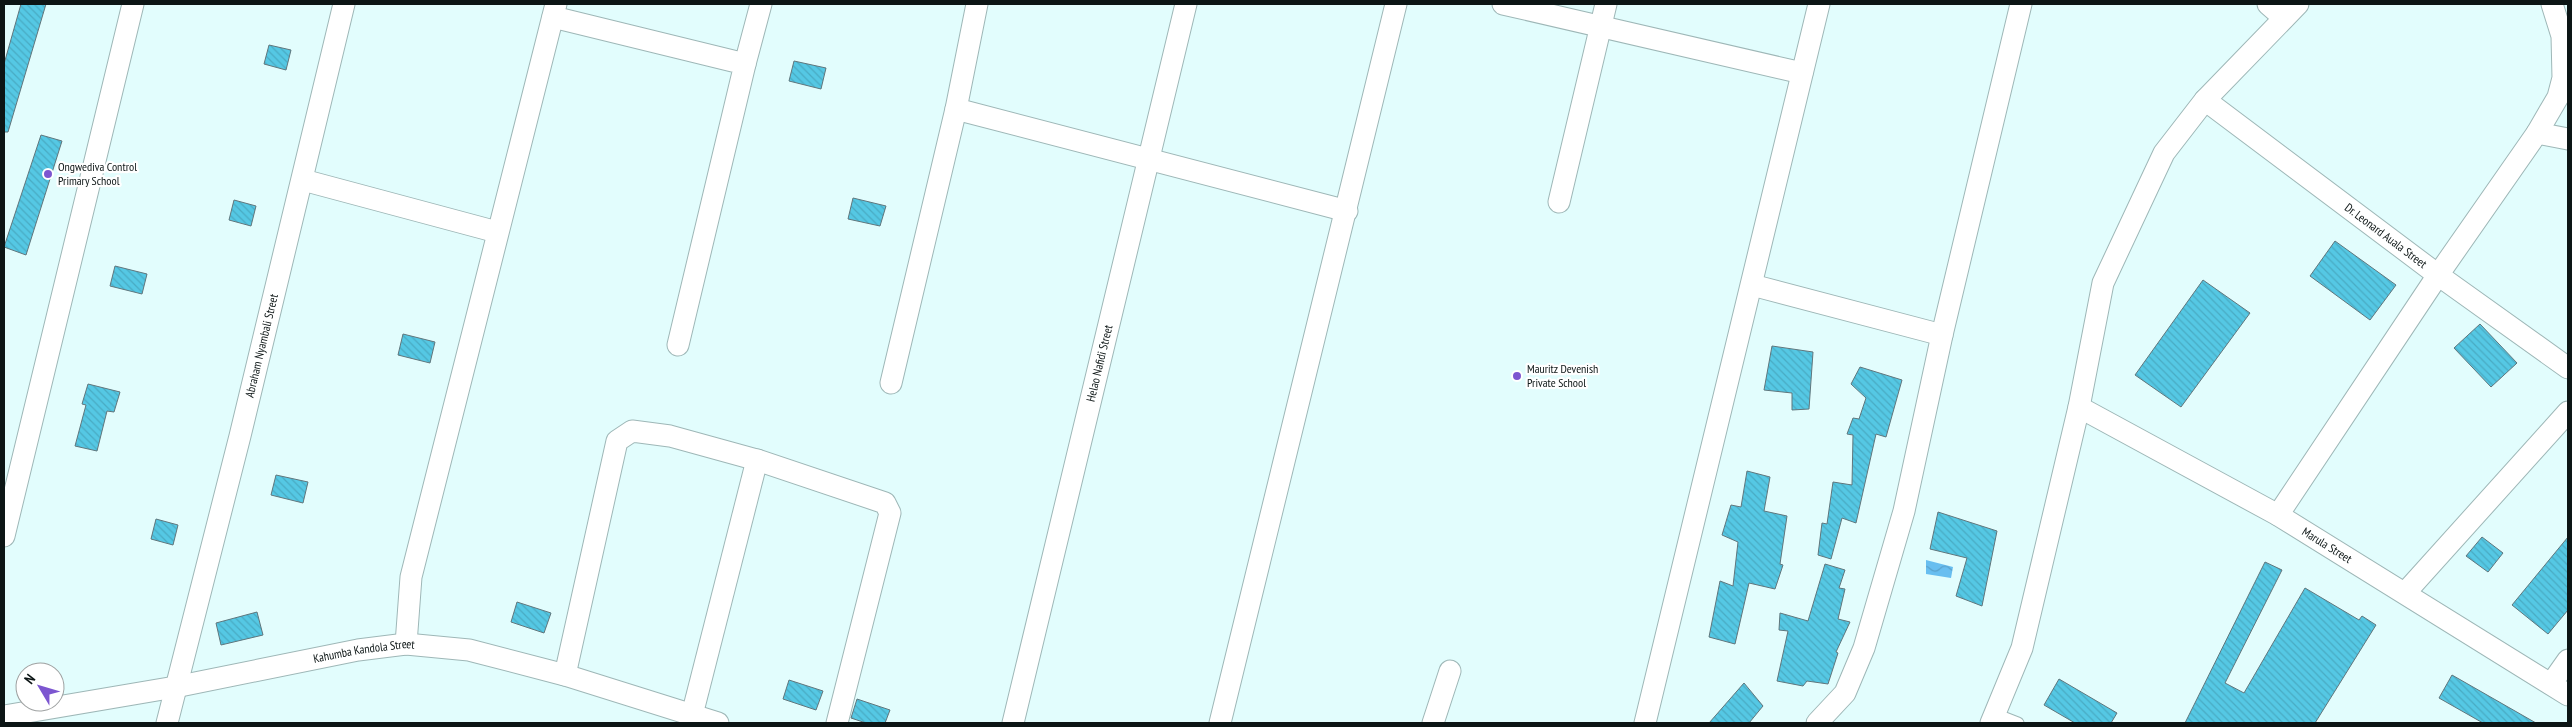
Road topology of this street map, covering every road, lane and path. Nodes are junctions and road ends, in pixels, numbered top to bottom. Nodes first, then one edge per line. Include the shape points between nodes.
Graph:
1 (133, 4) edge
2 (344, 4) edge
3 (761, 4) edge
4 (977, 4) edge
5 (1186, 4) edge
6 (1396, 4) edge
7 (1503, 4) edge
8 (1606, 4) edge
9 (1818, 4) edge
10 (2021, 4) edge
11 (2268, 4) edge
12 (2552, 4) edge
13 (555, 10) edge
14 (2291, 11) edge
15 (1601, 26) junction
16 (745, 64) junction
17 (1802, 73) junction
18 (2205, 100) junction
19 (956, 109) junction
20 (2538, 133) junction
21 (2568, 139) edge
22 (1149, 161) junction
23 (303, 180) junction
24 (1559, 202) dead end
25 (1347, 211) junction
26 (497, 232) junction
27 (2438, 275) junction
28 (1752, 285) junction
29 (1942, 335) junction
30 (678, 344) dead end
31 (2568, 368) edge
32 (891, 383) dead end
33 (2078, 407) junction
34 (2568, 412) edge
35 (758, 460) junction
36 (2278, 515) junction
37 (4, 536) edge
38 (2405, 593) junction
39 (406, 644) junction
40 (2568, 660) edge
41 (1450, 671) dead end
42 (565, 675) junction
43 (175, 687) junction
44 (2560, 689) edge
45 (4, 716) edge
46 (692, 716) junction
47 (1993, 719) edge
48 (167, 723) edge
49 (718, 723) edge
50 (837, 723) edge
51 (1013, 723) edge
52 (1220, 723) edge
53 (1434, 723) edge
54 (1645, 723) edge
55 (1817, 723) edge
56 (2018, 723) edge

1 - 37 street
2 - 23 street, Abraham Nyambali Street
3 - 16 street
4 - 19 street
5 - 22 street, Helao Nafidi Street
6 - 25 street
7 - 15 street
8 - 15 street
9 - 17 street
10 - 29 street
11 - 14 street
12 - 20 street via 2562,36 2563,78 2558,97
13 - 16 street
13 - 26 street
14 - 18 street
15 - 17 street
15 - 24 street
16 - 30 street
17 - 28 street
18 - 27 street, Dr. Leonard Auala Street
18 - 33 street via 2164,153 2103,283
19 - 22 street
19 - 32 street
20 - 21 street
20 - 27 street
22 - 25 street
22 - 51 street, Helao Nafidi Street
23 - 26 street
23 - 43 street, Abraham Nyambali Street
25 - 52 street
26 - 39 street via 411,577
27 - 31 street, Dr. Leonard Auala Street
27 - 36 street
28 - 29 street
28 - 54 street
29 - 55 street via 1904,511 1864,648 1845,692
33 - 36 street, Marula Street
33 - 47 street via 2022,648
34 - 38 street
35 - 42 street via 670,436 632,431 617,441
35 - 46 street
35 - 50 street via 885,503 890,513
36 - 38 street, Marula Street
38 - 44 street, Marula Street
39 - 42 street, Kahumba Kandola Street via 469,650
39 - 43 street, Kahumba Kandola Street via 358,650
40 - 44 street
41 - 53 street
42 - 46 street, Kahumba Kandola Street
43 - 45 street, Kahumba Kandola Street
43 - 48 street, Abraham Nyambali Street
46 - 49 street, Kahumba Kandola Street
47 - 56 lane

